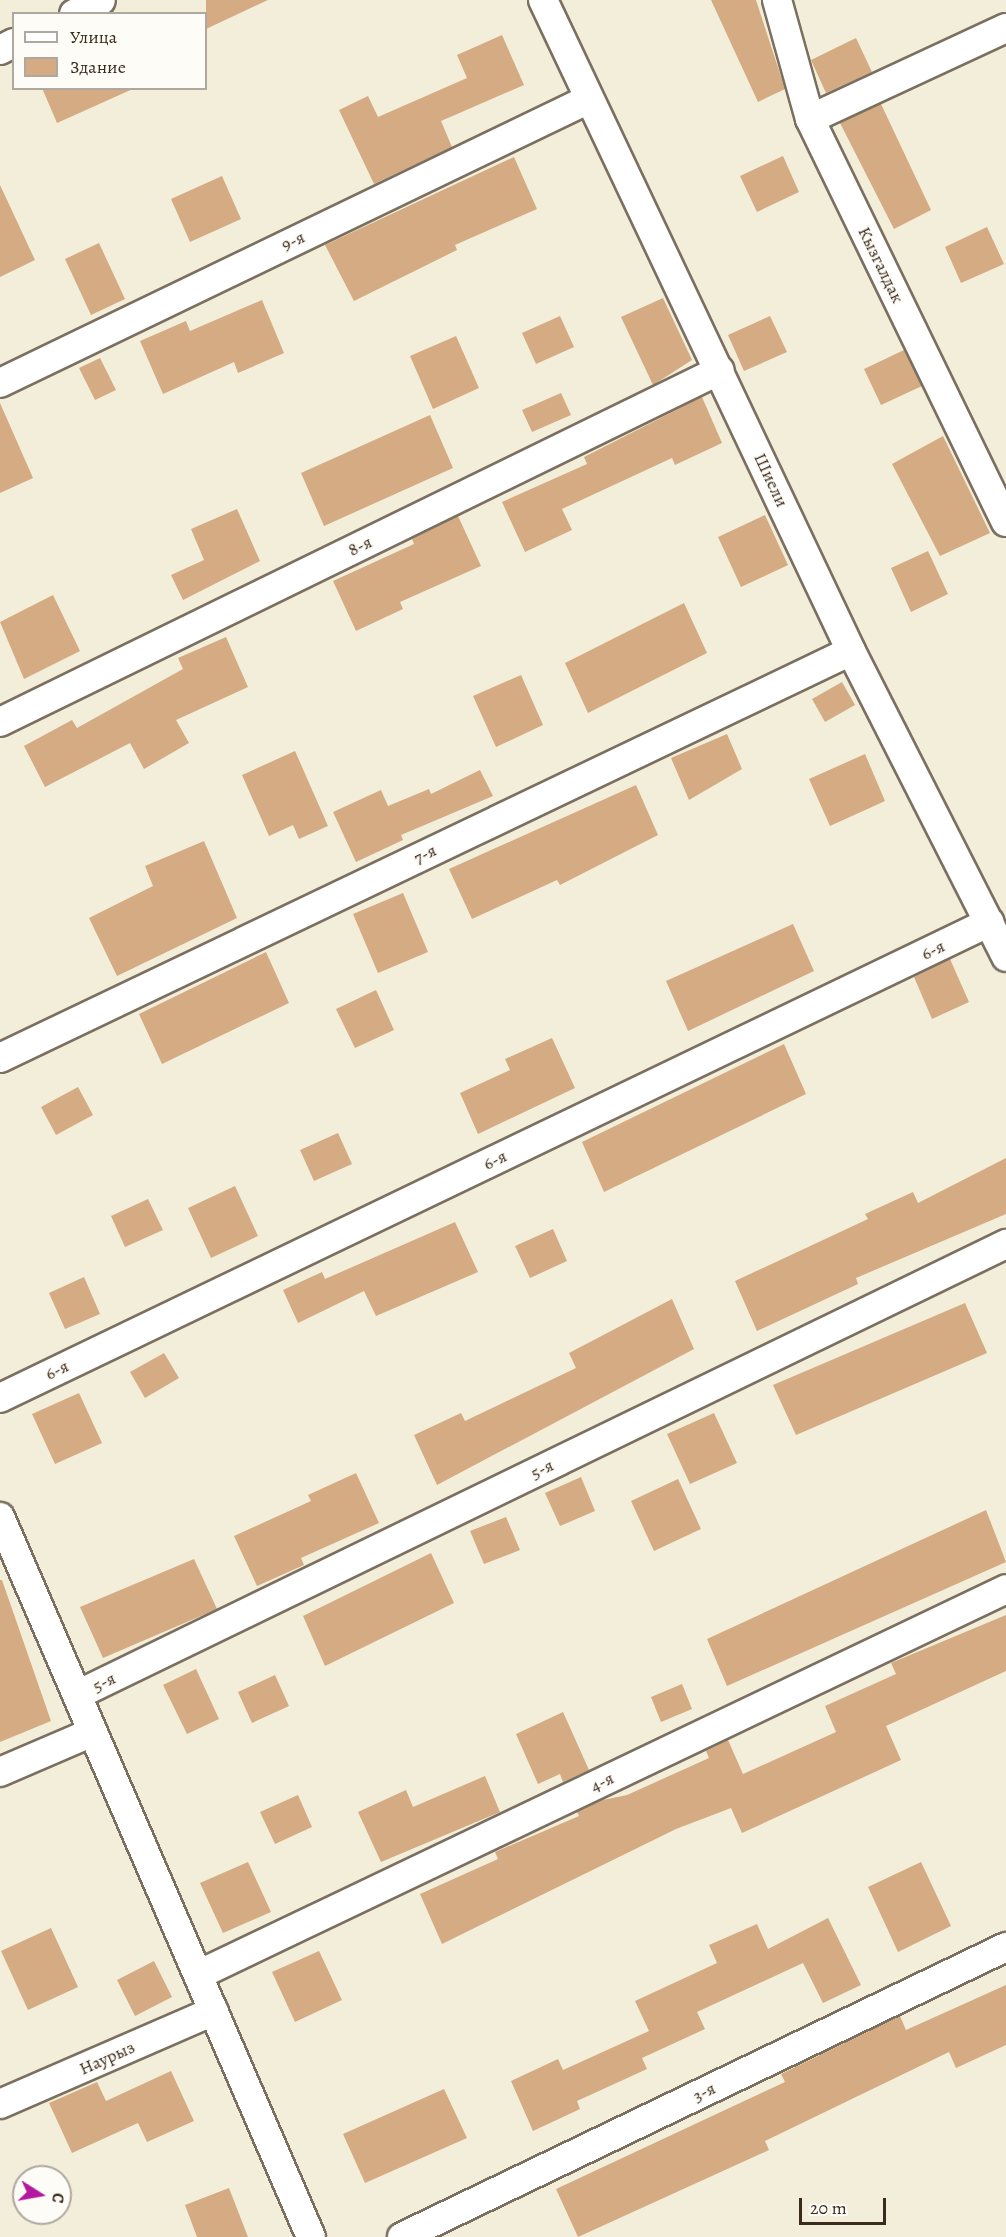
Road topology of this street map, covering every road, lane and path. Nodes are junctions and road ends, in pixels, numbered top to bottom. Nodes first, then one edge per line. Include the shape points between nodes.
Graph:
1 (101, 0) edge
2 (543, 0) edge
3 (777, 0) edge
4 (78, 12) edge
5 (1006, 28) edge
6 (587, 100) junction
7 (810, 119) junction
8 (720, 370) junction
9 (0, 383) edge
10 (1006, 522) edge
11 (851, 651) junction
12 (0, 722) edge
13 (990, 922) junction
14 (1006, 957) edge
15 (0, 1058) edge
16 (1006, 1244) edge
17 (0, 1398) edge
18 (0, 1517) edge
19 (1006, 1589) edge
20 (77, 1695) junction
21 (93, 1732) junction
22 (0, 1772) edge
23 (1006, 1947) edge
24 (198, 1975) junction
25 (213, 2011) junction
26 (0, 2104) edge
27 (311, 2237) edge
28 (402, 2237) edge

1 - 4 street
2 - 6 street, Шиели
3 - 7 street, Кызгалдак
5 - 7 street
6 - 8 street, Шиели
6 - 9 street, 9-я
7 - 10 street, Кызгалдак
8 - 11 street, Шиели
8 - 12 street, 8-я
11 - 13 street, Шиели
11 - 15 street, 7-я
13 - 14 street, Шиели
13 - 17 street, 6-я
16 - 20 street, 5-я
18 - 20 street
19 - 24 street, 4-я
20 - 21 street
21 - 22 street
21 - 24 street
23 - 28 street, 3-я
24 - 25 street
25 - 26 street, Наурыз
25 - 27 street

